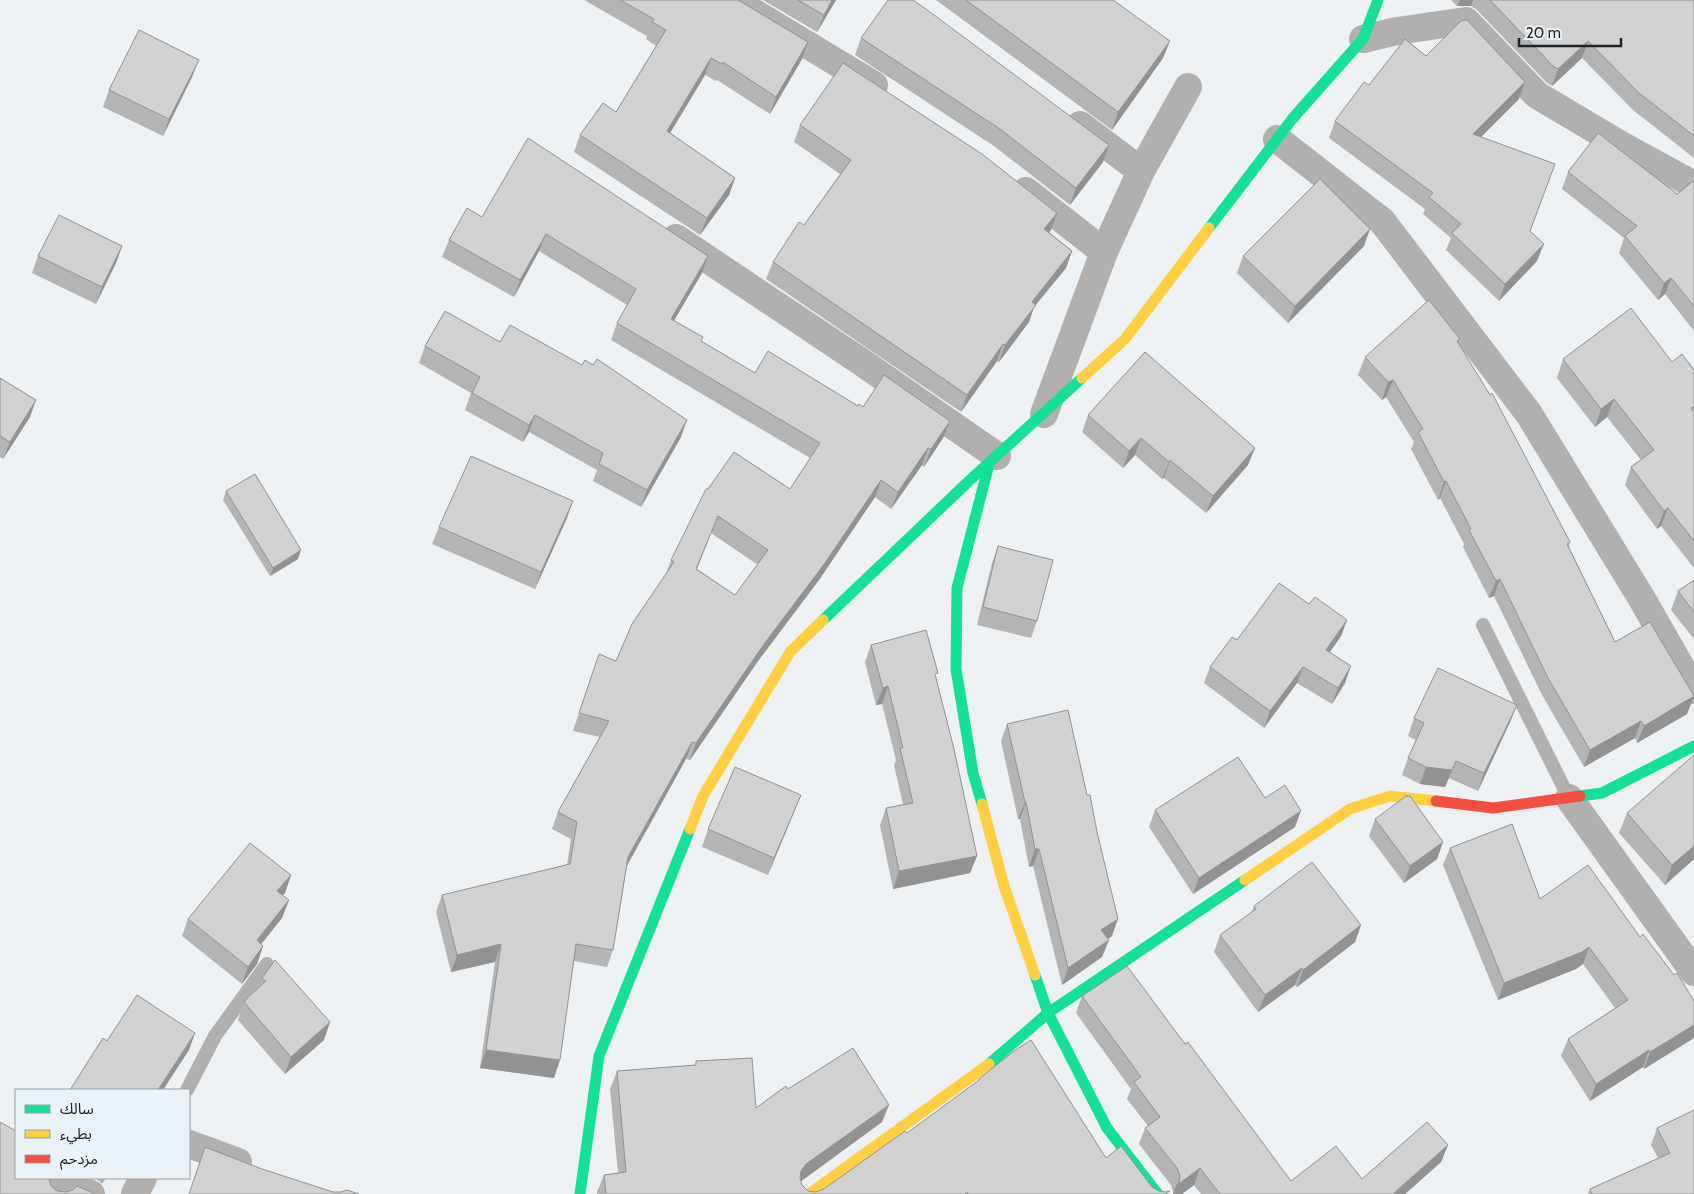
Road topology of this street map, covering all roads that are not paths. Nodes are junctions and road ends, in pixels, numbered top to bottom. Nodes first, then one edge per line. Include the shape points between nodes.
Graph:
1 (732, 0) edge
2 (1378, 0) edge
3 (1363, 39) junction
4 (1188, 87) dead end
5 (896, 100) edge
6 (1063, 113) edge
7 (1277, 139) junction
8 (1140, 171) junction
9 (1007, 176) edge
10 (1694, 185) edge
11 (656, 225) edge
12 (1104, 252) junction
13 (1044, 414) junction
14 (993, 460) junction
15 (1483, 625) dead end
16 (1694, 690) edge
17 (1694, 746) edge
18 (1569, 798) junction
19 (267, 964) dead end
20 (1694, 972) edge
21 (1048, 1013) junction
22 (188, 1089) edge
23 (190, 1144) edge
24 (261, 1171) edge
25 (142, 1179) edge
26 (58, 1194) edge
27 (91, 1194) edge
28 (135, 1194) edge
29 (580, 1194) edge
30 (810, 1194) edge
31 (1158, 1194) edge

1 - 5 street via 855,72
2 - 3 street
3 - 7 street
3 - 10 street via 1466,21 1537,96
4 - 8 street
6 - 8 street
7 - 13 street via 1125,339
7 - 16 street via 1382,221 1529,414
8 - 12 street
9 - 12 street
11 - 14 street via 854,358
12 - 13 street
13 - 14 street
14 - 21 street via 957,588 956,669 973,773 1004,886
14 - 29 street via 790,652 703,796 599,1056
15 - 18 lane
17 - 18 street via 1602,793
18 - 20 street
18 - 21 street via 1493,808 1390,796 1350,809
19 - 22 lane via 215,1036
21 - 30 street via 983,1069
21 - 31 street via 1108,1128
23 - 24 street
25 - 28 street
26 - 27 street via 63,1183

